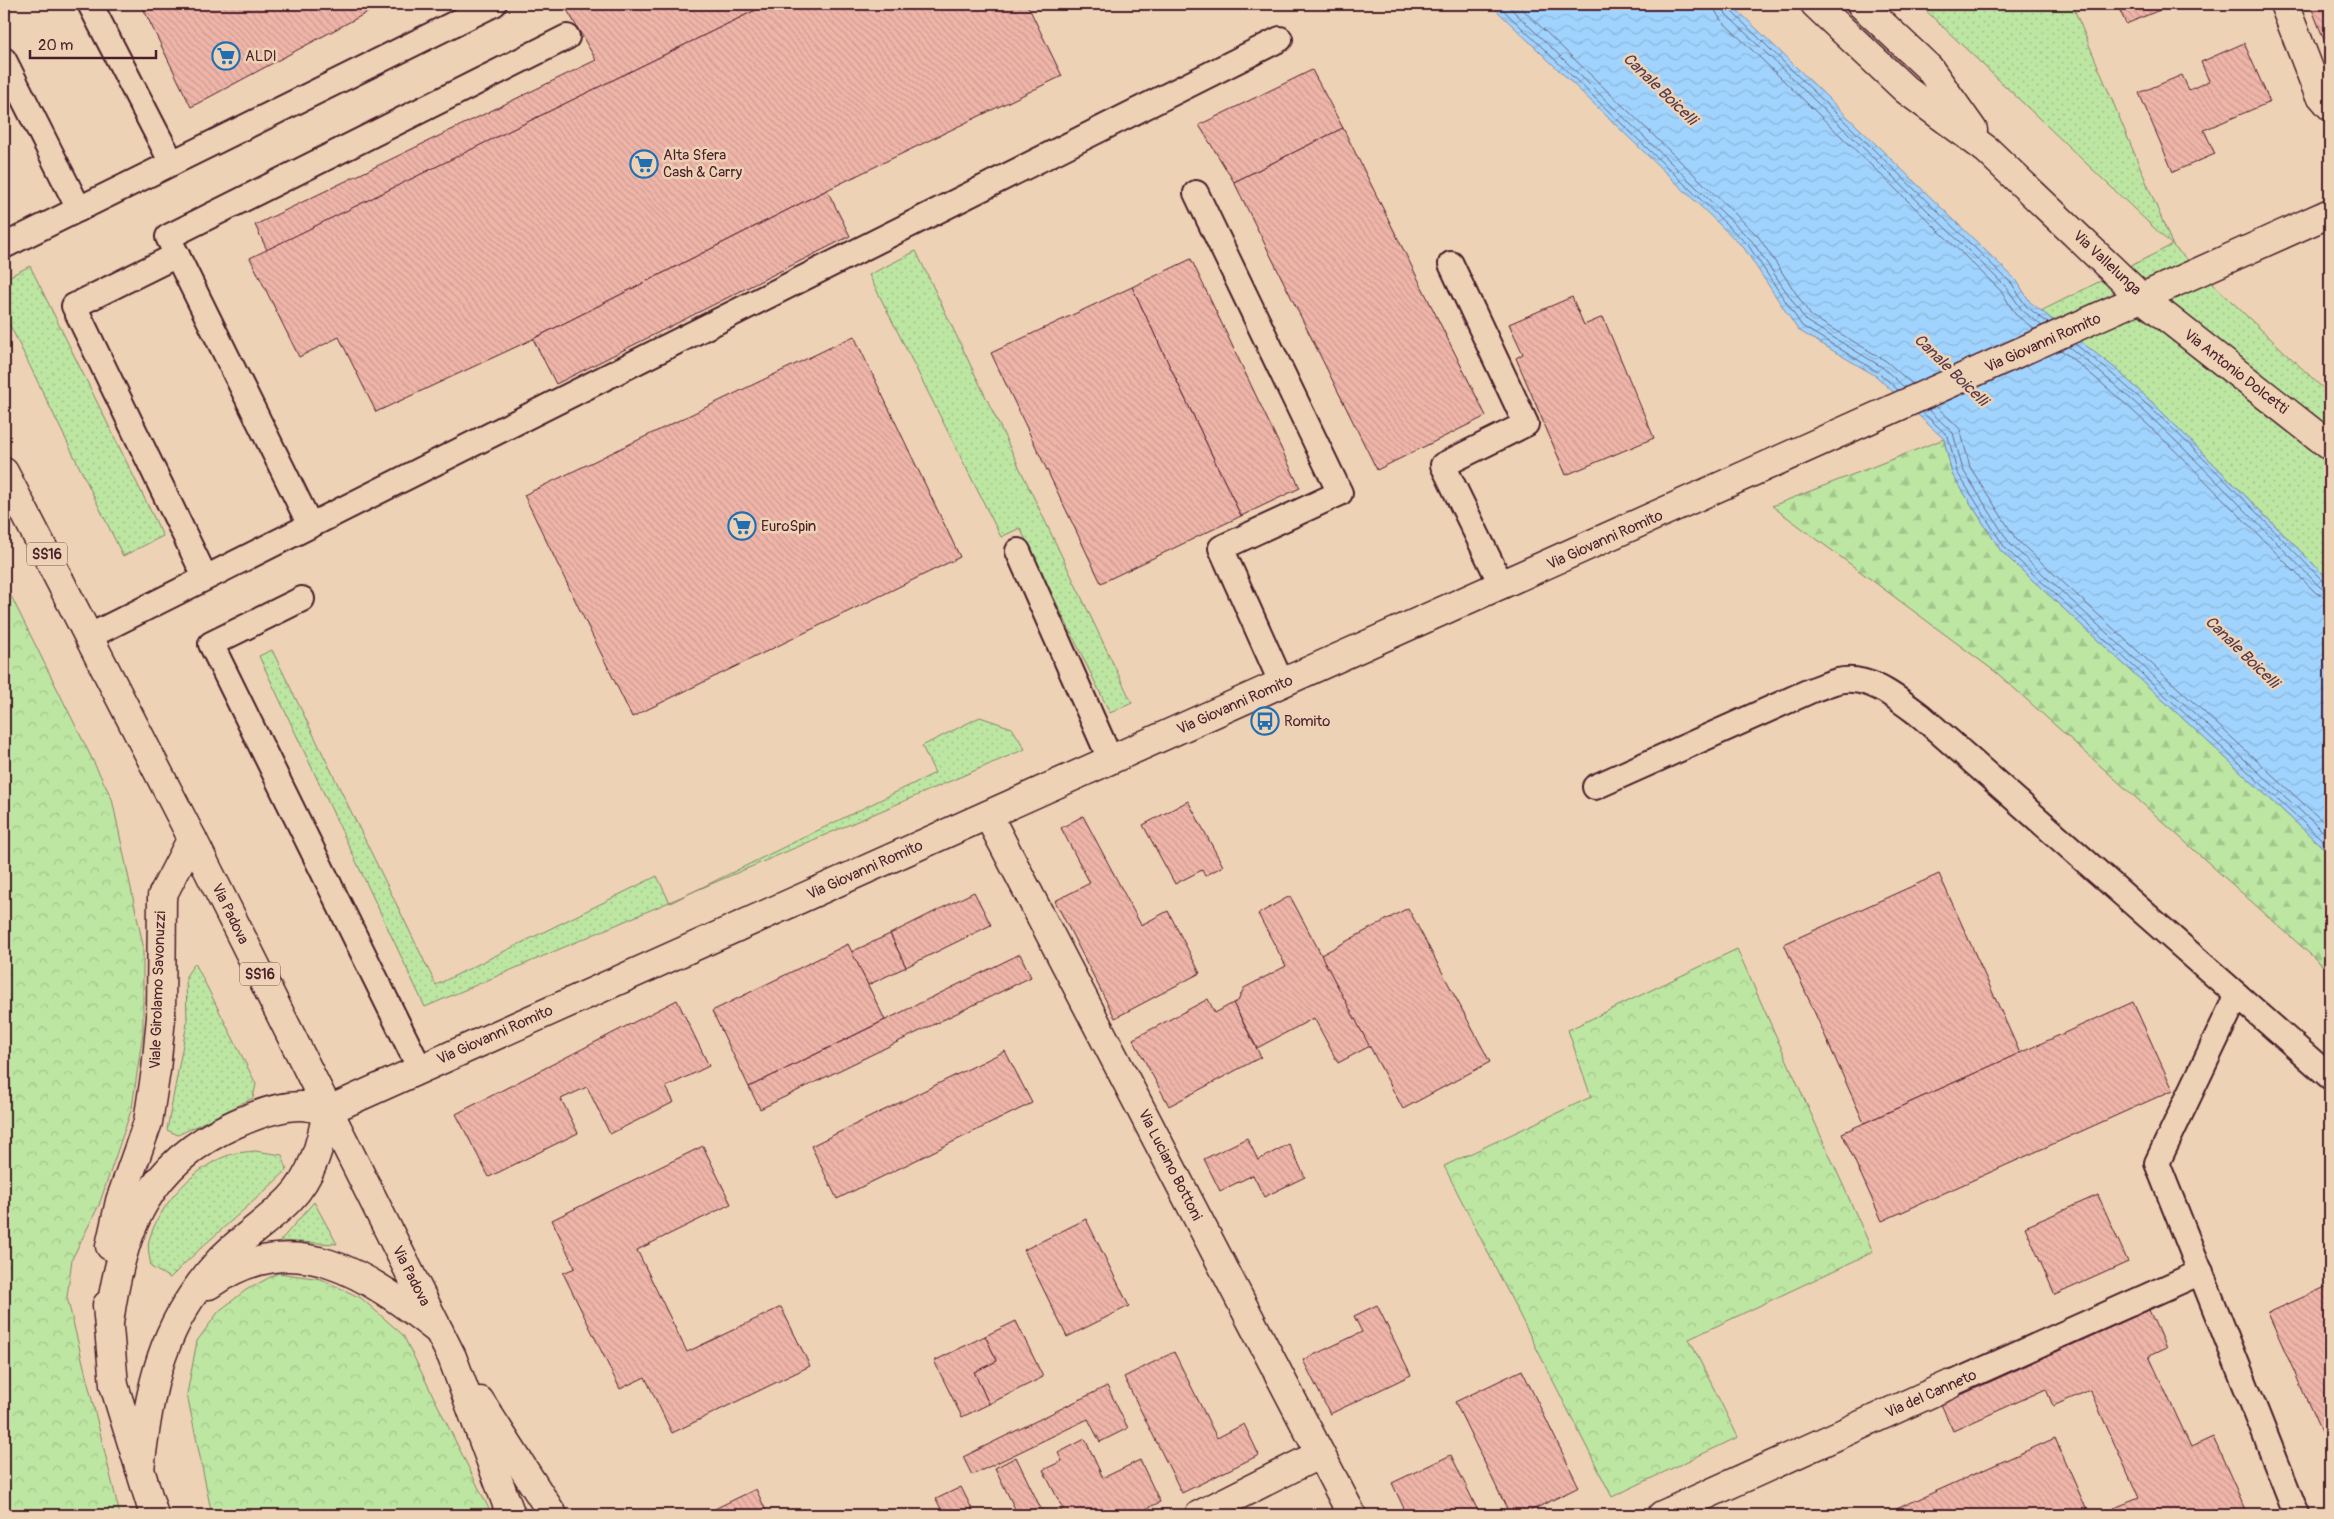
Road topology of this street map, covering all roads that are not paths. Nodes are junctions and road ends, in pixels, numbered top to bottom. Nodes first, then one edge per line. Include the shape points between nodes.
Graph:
1 (90, 4) edge
2 (494, 4) edge
3 (1815, 4) edge
4 (1861, 4) edge
5 (2284, 4) edge
6 (567, 37) dead end
7 (1280, 39) dead end
8 (4, 60) edge
9 (2330, 106) edge
10 (1987, 150) junction
11 (172, 163) junction
12 (1196, 194) dead end
13 (79, 209) junction
14 (2330, 214) edge
15 (4, 246) edge
16 (177, 255) junction
17 (1450, 264) dead end
18 (2142, 298) junction
19 (2330, 446) edge
20 (4, 472) edge
21 (310, 525) junction
22 (1018, 551) dead end
23 (205, 577) junction
24 (1502, 586) junction
25 (302, 599) dead end
26 (90, 636) junction
27 (1282, 684) junction
28 (1111, 761) junction
29 (1594, 787) dead end
30 (988, 815) junction
31 (192, 838) junction
32 (2236, 995) junction
33 (420, 1069) junction
34 (2330, 1077) edge
35 (327, 1111) junction
36 (2200, 1272) junction
37 (194, 1296) junction
38 (110, 1323) junction
39 (439, 1331) junction
40 (452, 1357) junction
41 (1949, 1385) joint
42 (1320, 1454) junction
43 (140, 1468) junction
44 (154, 1515) edge
45 (511, 1515) edge
46 (553, 1515) edge
47 (1199, 1515) edge
48 (1352, 1515) edge
49 (1662, 1515) edge
50 (2297, 1515) edge

1 - 11 lane
2 - 11 lane
3 - 10 street, Via Vallelunga via 1906,90
4 - 10 street, Via Vallelunga via 1929,68
5 - 9 street via 2318,92
6 - 16 lane via 168,237
7 - 21 lane
8 - 13 lane
10 - 18 street, Via Vallelunga
11 - 13 lane
12 - 27 lane via 1340,493 1221,548
13 - 15 lane
14 - 18 street, Via Vallelunga
16 - 21 lane
16 - 23 lane via 74,306
17 - 24 lane via 1526,424 1443,464
18 - 19 street, Via Antonio Dolcetti
18 - 24 street, Via Giovanni Romito
20 - 26 street, Via Padova / SS16
21 - 23 lane
22 - 28 lane
23 - 26 lane
24 - 27 street, Via Giovanni Romito
25 - 33 lane via 211,644
26 - 31 street, Via Padova / SS16
27 - 28 street, Via Giovanni Romito
28 - 30 street, Via Giovanni Romito
29 - 32 lane via 1812,690 1839,681 1856,680 1877,686 1921,716
30 - 33 street, Via Giovanni Romito
30 - 42 street, Via Luciano Bottoni
31 - 35 street, Via Padova / SS16
31 - 38 street, Viale Girolamo Savonuzzi via 162,896 161,1017 156,1070 148,1122 120,1201 111,1238 104,1286
32 - 34 lane
32 - 36 lane via 2157,1163
33 - 35 street, Via Giovanni Romito
35 - 37 street, Viale Girolamo Savonuzzi via 318,1154 290,1199 220,1261
35 - 38 street, Viale Girolamo Savonuzzi via 301,1106 256,1115 221,1130 168,1168 152,1187 135,1219 113,1294
35 - 39 street, Via Padova / SS16
36 - 41 lane, Via del Canneto
36 - 50 lane
37 - 39 street, Viale Girolamo Savonuzzi via 223,1275 271,1256 309,1259 344,1269 368,1281 393,1295
37 - 43 street, Viale Girolamo Savonuzzi via 180,1316 155,1373
38 - 43 street, Viale Girolamo Savonuzzi via 114,1385
39 - 40 street, Via Padova / SS16
40 - 45 street, Via Padova
40 - 46 street, Via Padova
41 - 49 street, Via del Canneto
42 - 47 street
42 - 48 street, Via Luciano Bottoni
43 - 44 street, Viale Girolamo Savonuzzi

